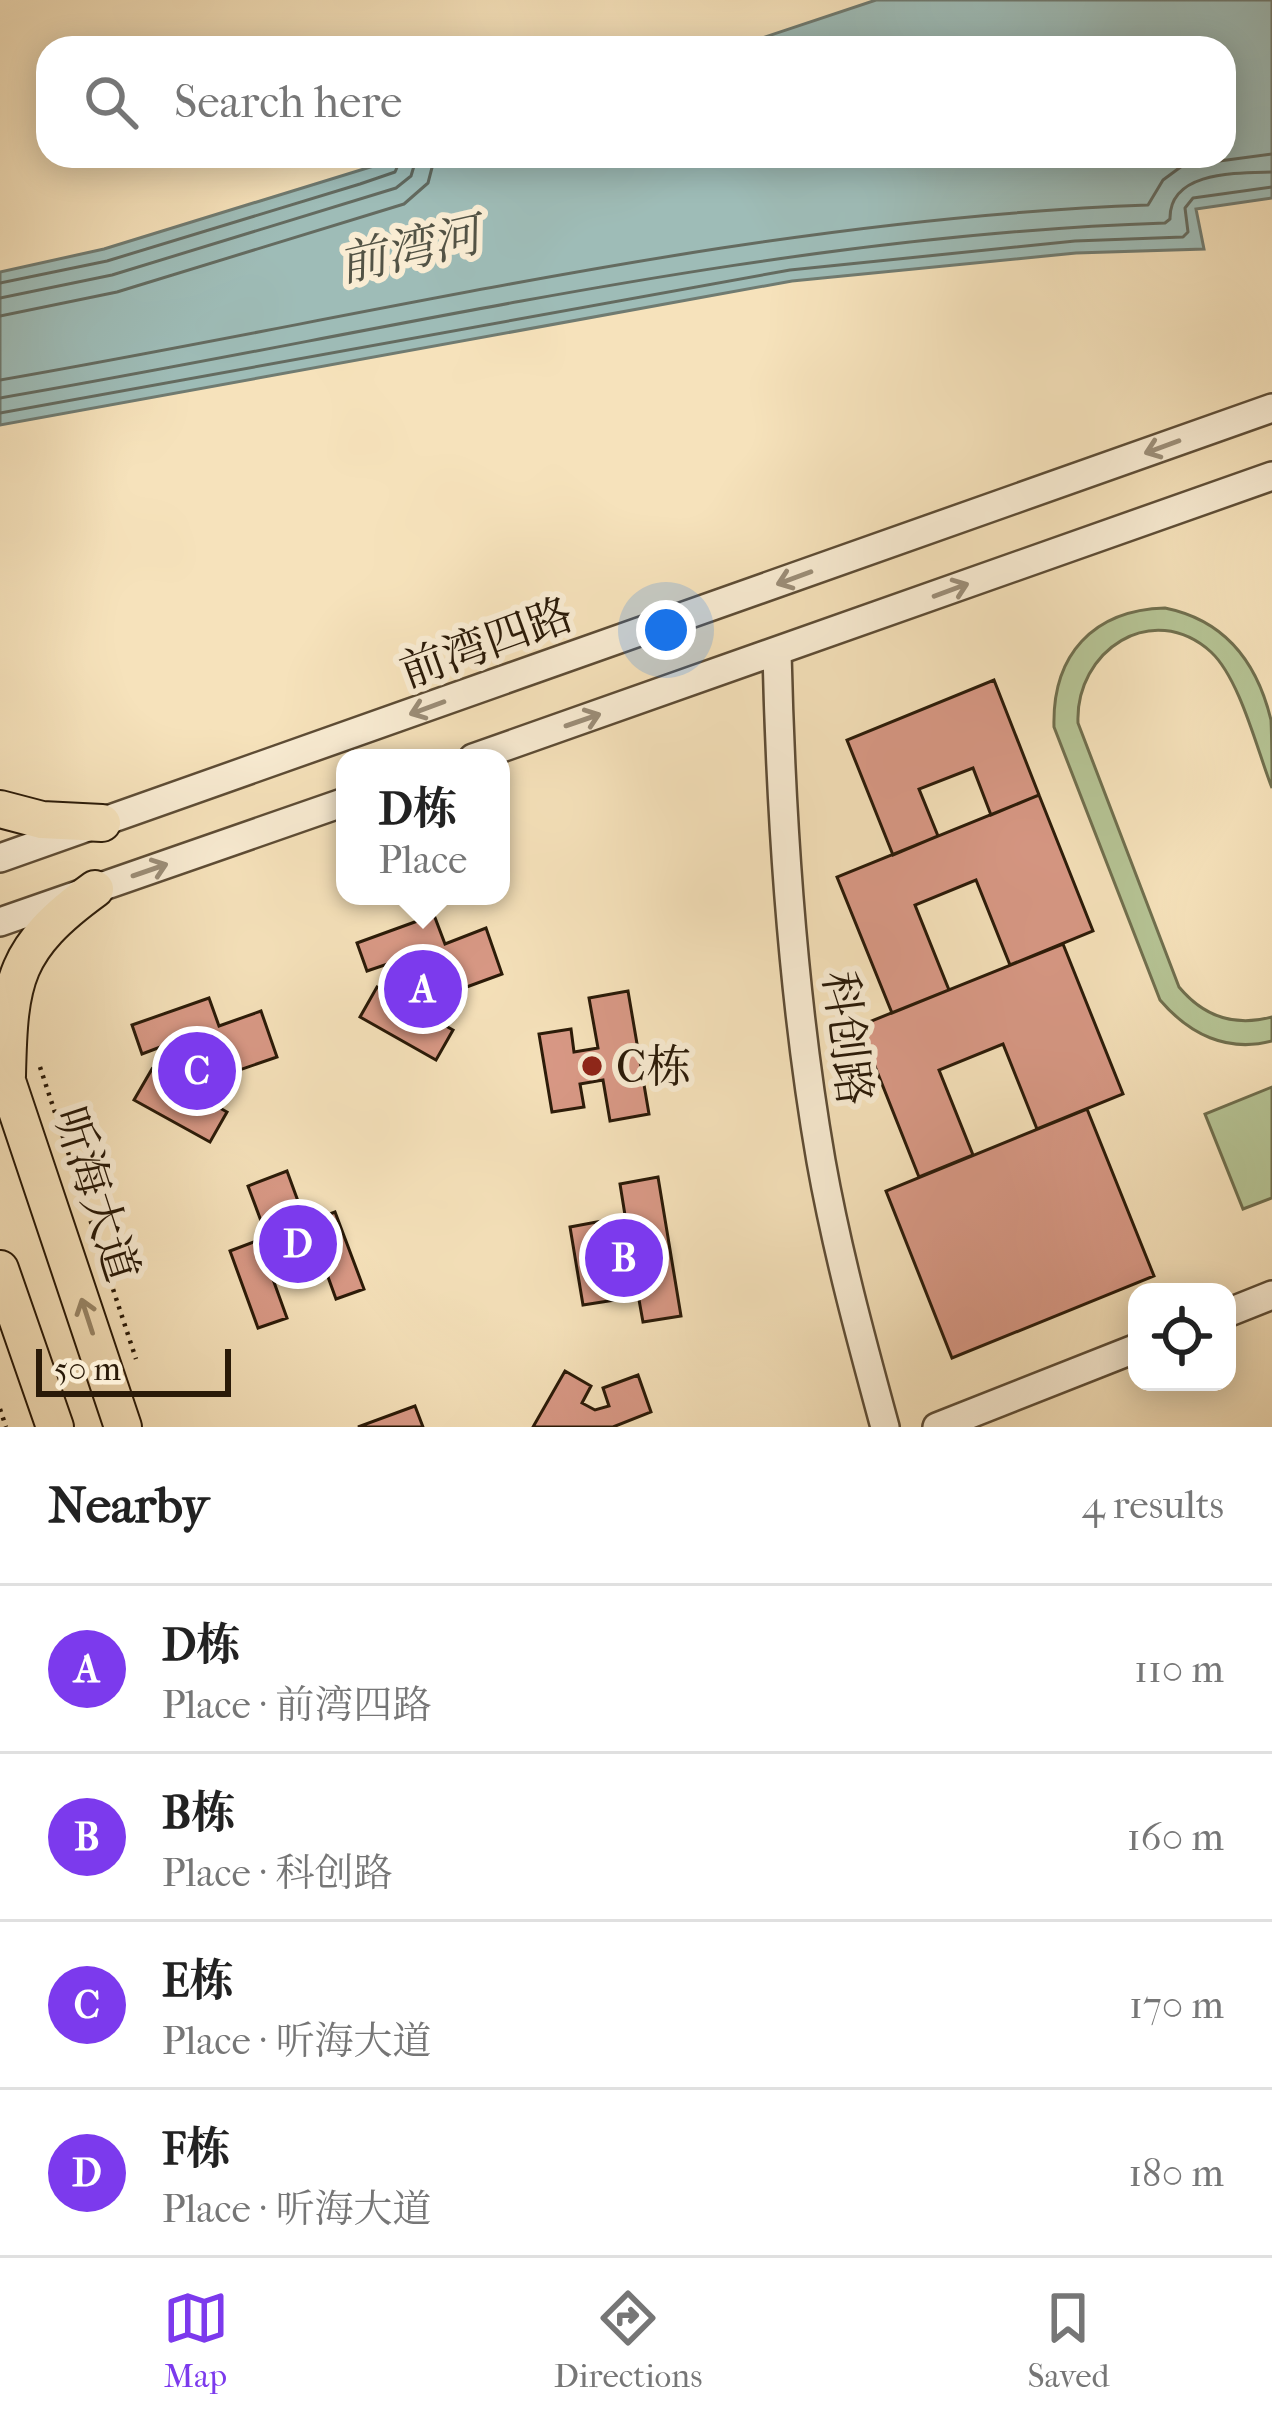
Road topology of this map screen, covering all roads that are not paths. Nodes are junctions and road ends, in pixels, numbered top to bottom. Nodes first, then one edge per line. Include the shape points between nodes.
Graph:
1 (1272, 408) edge
2 (1272, 476) edge
3 (777, 652) junction
4 (499, 749) edge
5 (336, 805) edge
6 (0, 809) edge
7 (102, 823) junction
8 (0, 858) edge
9 (95, 889) junction
10 (0, 922) edge
11 (15, 1065) edge
12 (0, 1269) edge
13 (1272, 1295) edge
14 (1236, 1309) edge
15 (1128, 1352) edge
16 (55, 1427) edge
17 (124, 1427) edge
18 (885, 1427) edge
19 (937, 1427) edge

1 -> 7 street, 前湾四路
3 -> 2 street
4 -> 3 street
3 - 18 street, 科创路 via 799,1003 850,1299
9 -> 5 street
6 - 7 main road
7 - 8 street, 前湾四路
9 - 10 street
9 - 11 main road via 58,916 23,961 9,1011
17 -> 11 main road, 听海大道
12 - 16 main road
13 - 14 street
15 - 19 street

